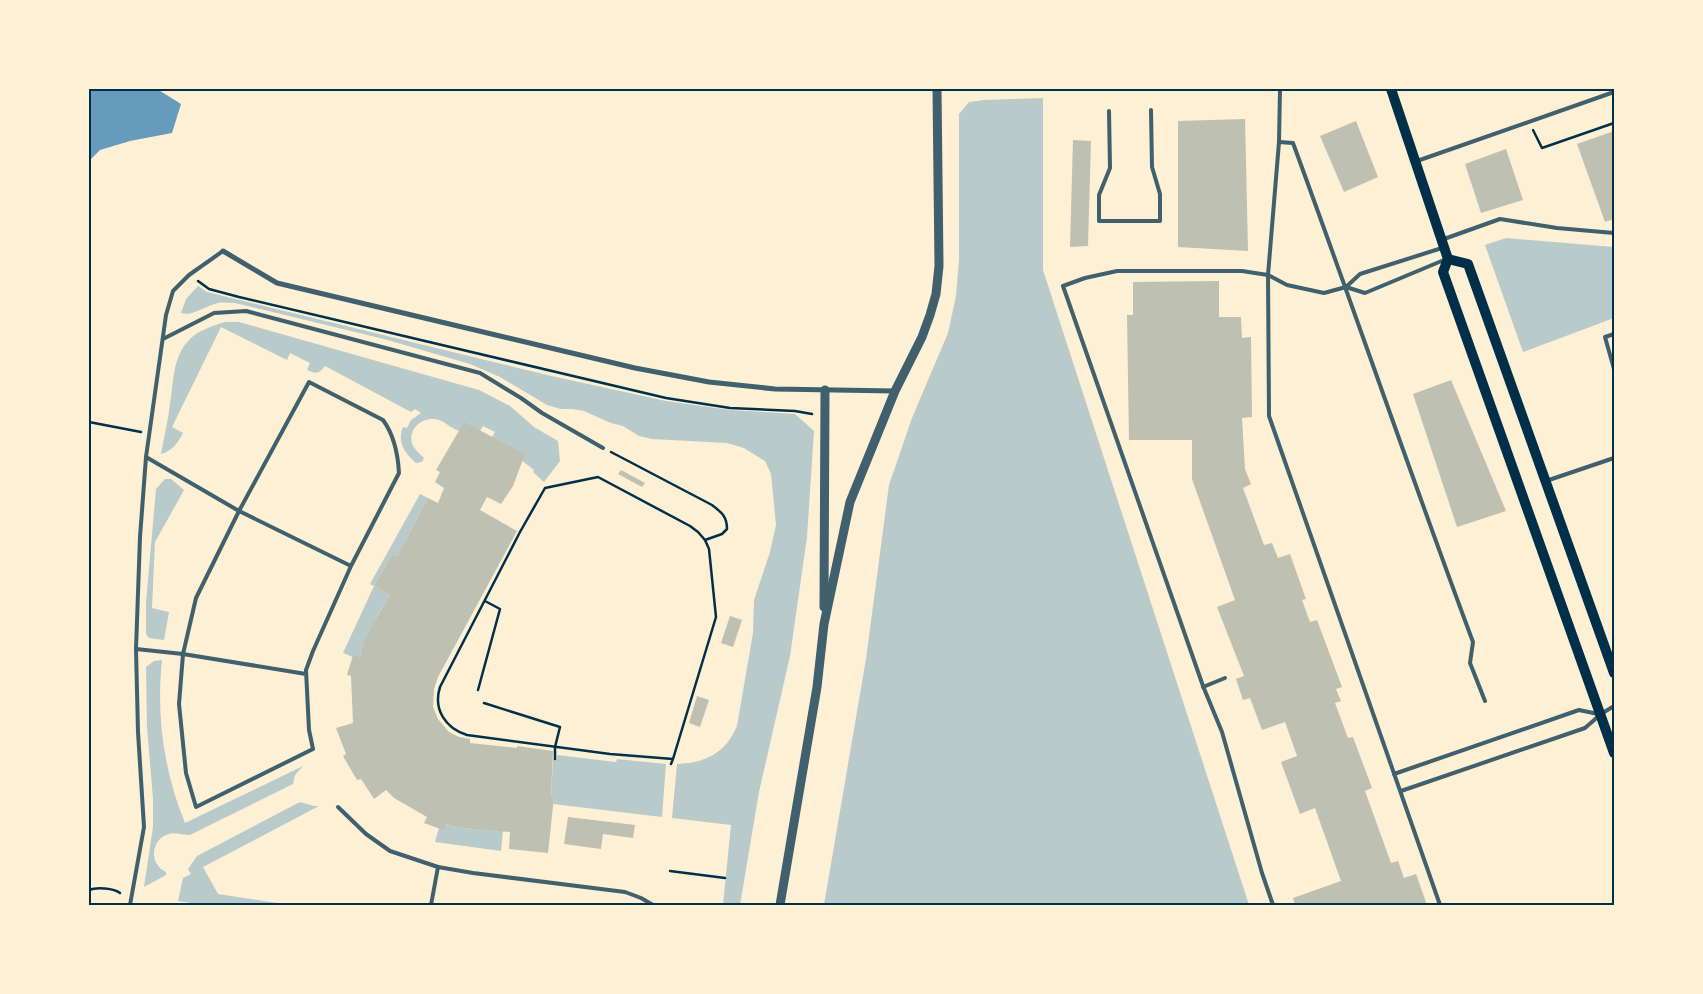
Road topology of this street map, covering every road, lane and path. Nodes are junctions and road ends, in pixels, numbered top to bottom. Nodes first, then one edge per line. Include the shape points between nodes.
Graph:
1 (937, 89) edge
2 (1280, 89) edge
3 (1391, 89) edge
4 (1614, 92) edge
5 (1151, 110) dead end
6 (1109, 111) dead end
7 (1614, 123) edge
8 (1524, 133) dead end
9 (1279, 142) junction
10 (1415, 162) junction
11 (1614, 233) edge
12 (1443, 243) junction
13 (223, 251) joint
14 (1448, 259) junction
15 (189, 275) junction
16 (1268, 275) junction
17 (1346, 287) junction
18 (1614, 334) edge
19 (163, 339) junction
20 (1614, 369) edge
21 (826, 390) junction
22 (895, 391) junction
23 (812, 414) dead end
24 (89, 422) edge
25 (150, 434) junction
26 (603, 448) joint
27 (146, 457) junction
28 (1614, 458) edge
29 (1546, 482) junction
30 (239, 511) junction
31 (705, 540) junction
32 (351, 566) junction
33 (485, 601) junction
34 (824, 624) junction
35 (136, 649) junction
36 (183, 654) junction
37 (1614, 673) edge
38 (306, 674) junction
39 (1225, 678) dead end
40 (1203, 686) junction
41 (478, 690) dead end
42 (1485, 701) dead end
43 (484, 703) dead end
44 (1614, 706) edge
45 (1600, 714) junction
46 (555, 747) junction
47 (1614, 754) edge
48 (555, 758) dead end
49 (673, 759) junction
50 (671, 764) dead end
51 (1394, 774) junction
52 (1401, 791) junction
53 (338, 807) dead end
54 (438, 867) junction
55 (670, 871) dead end
56 (725, 878) dead end
57 (89, 890) edge
58 (120, 893) dead end
59 (130, 905) edge
60 (431, 905) edge
61 (653, 905) edge
62 (780, 905) edge
63 (1273, 905) edge
64 (1440, 905) edge

1 - 22 street via 939,266 936,294 922,337
2 - 9 lane
3 - 10 main road
4 - 10 lane
5 - 6 lane via 1152,166 1160,194 1160,221 1099,221 1099,195 1110,168
7 - 8 path via 1542,148 1534,129
9 - 16 lane
9 - 17 lane via 1294,143
10 - 12 main road
11 - 12 lane via 1500,219
12 - 14 main road
12 - 17 lane via 1420,256 1360,274
13 - 15 lane
13 - 21 street via 277,283 635,368 709,382
14 - 17 lane via 1366,293
14 - 29 main road via 1468,264
14 - 45 main road via 1443,272
15 - 19 lane via 173,291
15 - 23 path via 209,289 657,396 730,408
16 - 17 lane via 1287,285 1324,293
16 - 40 lane via 1242,271 1117,271 1063,286
16 - 51 lane via 1269,416
17 - 42 lane via 1362,340 1473,642 1470,663
18 - 20 lane via 1604,337
19 - 25 lane
19 - 26 lane via 214,313 246,311 480,373 542,414
21 - 22 street
21 - 34 street
22 - 34 street via 850,502
24 - 25 path
25 - 27 lane
26 - 31 path via 720,511 725,516 727,529
27 - 30 lane
27 - 35 lane
28 - 29 lane
29 - 37 main road
30 - 32 lane
30 - 32 lane via 309,382 383,420 390,430 398,462 399,473
30 - 36 lane via 196,598
31 - 33 path via 690,526 598,477 545,488
31 - 49 path via 711,559 716,617
32 - 38 lane
33 - 41 path via 500,610
33 - 46 path via 440,687 437,700 441,715 456,732
34 - 62 street via 817,687
35 - 36 lane
35 - 59 lane via 144,827
36 - 38 lane
36 - 38 lane via 180,712 186,773 196,807 313,749 308,730
39 - 40 lane
40 - 63 lane via 1222,732
43 - 46 path via 560,727
44 - 45 lane
45 - 47 main road
45 - 51 lane via 1579,710
45 - 52 lane via 1585,728
46 - 48 path
46 - 49 path
49 - 50 path
51 - 52 lane
52 - 64 lane
53 - 54 lane via 366,834 390,851
54 - 60 lane
54 - 61 lane via 625,892
55 - 56 path
57 - 58 path via 117,890

